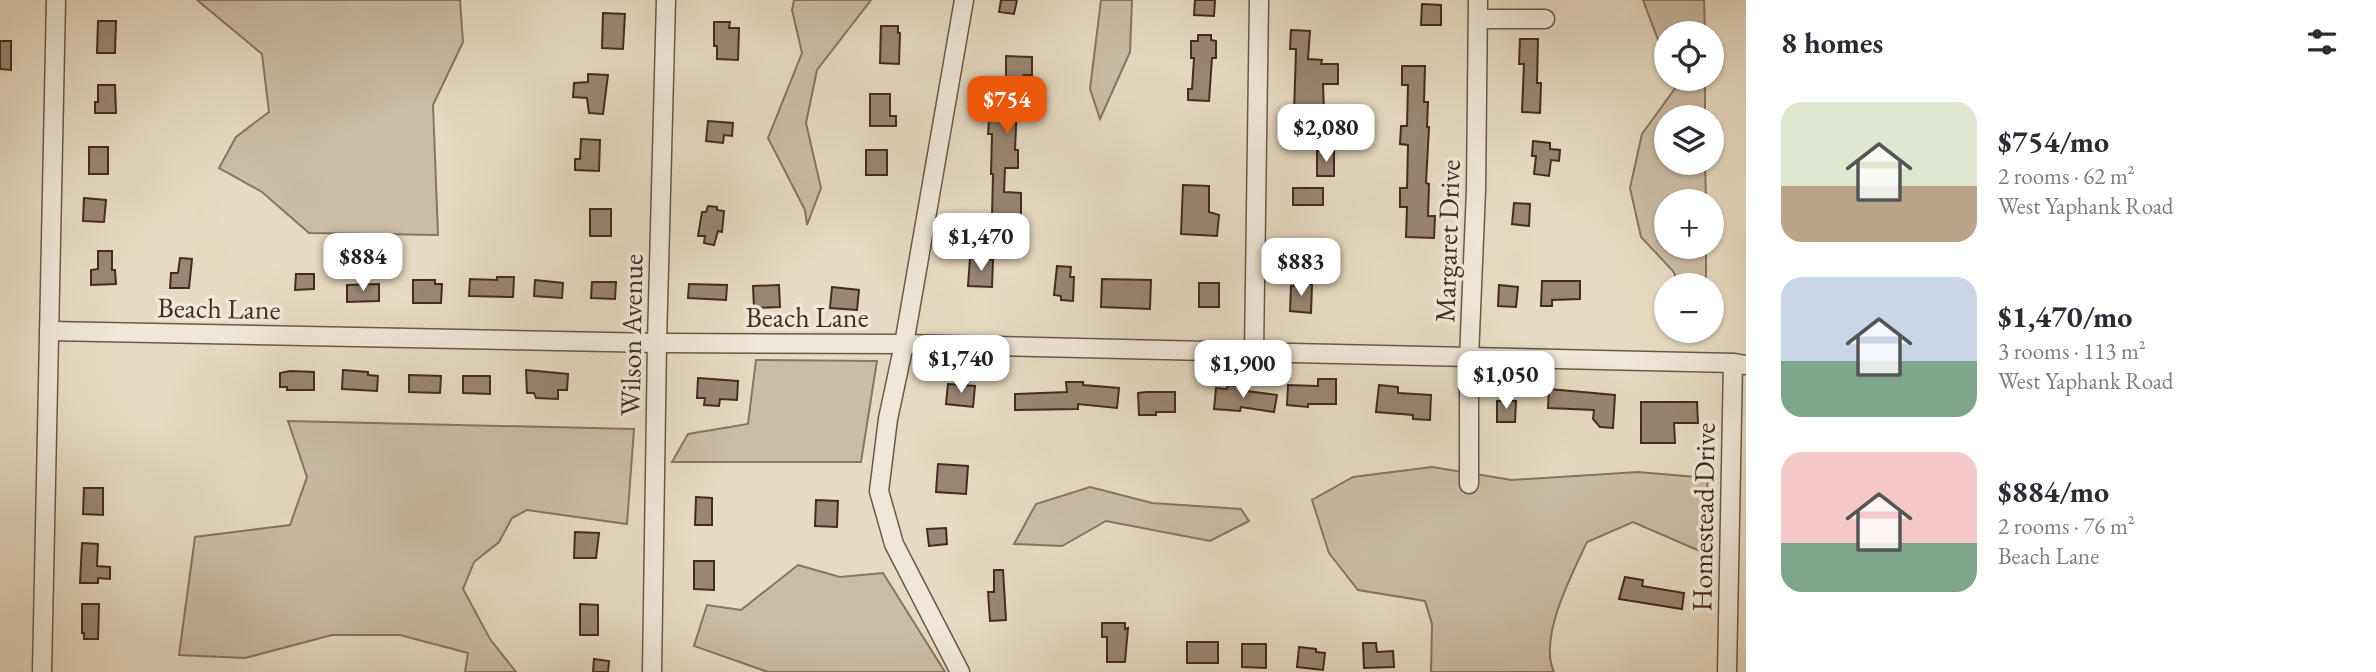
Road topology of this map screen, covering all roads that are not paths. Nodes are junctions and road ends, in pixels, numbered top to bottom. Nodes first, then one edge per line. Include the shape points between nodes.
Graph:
1 (56, 0) edge
2 (666, 0) edge
3 (964, 0) edge
4 (1259, 0) edge
5 (1478, 0) edge
6 (1478, 19) junction
7 (1545, 19) dead end
8 (49, 331) junction
9 (657, 343) junction
10 (904, 344) junction
11 (1254, 352) junction
12 (1469, 358) junction
13 (1741, 363) edge
14 (1469, 484) dead end
15 (42, 672) edge
16 (652, 672) edge
17 (960, 672) edge
18 (1727, 672) edge

1 - 8 street
2 - 9 street, Wilson Avenue
3 - 10 street
4 - 11 street
5 - 6 street, Margaret Drive
6 - 7 street
6 - 12 street, Margaret Drive
8 - 9 street, Beach Lane
8 - 15 street
9 - 10 street, Beach Lane
9 - 16 street, Wilson Avenue
10 - 11 street, Beach Lane
10 - 17 street via 879,491 894,544
11 - 12 street, Beach Lane
12 - 13 street, Beach Lane
12 - 14 street, Margaret Drive
13 - 18 street, Homestead Drive

